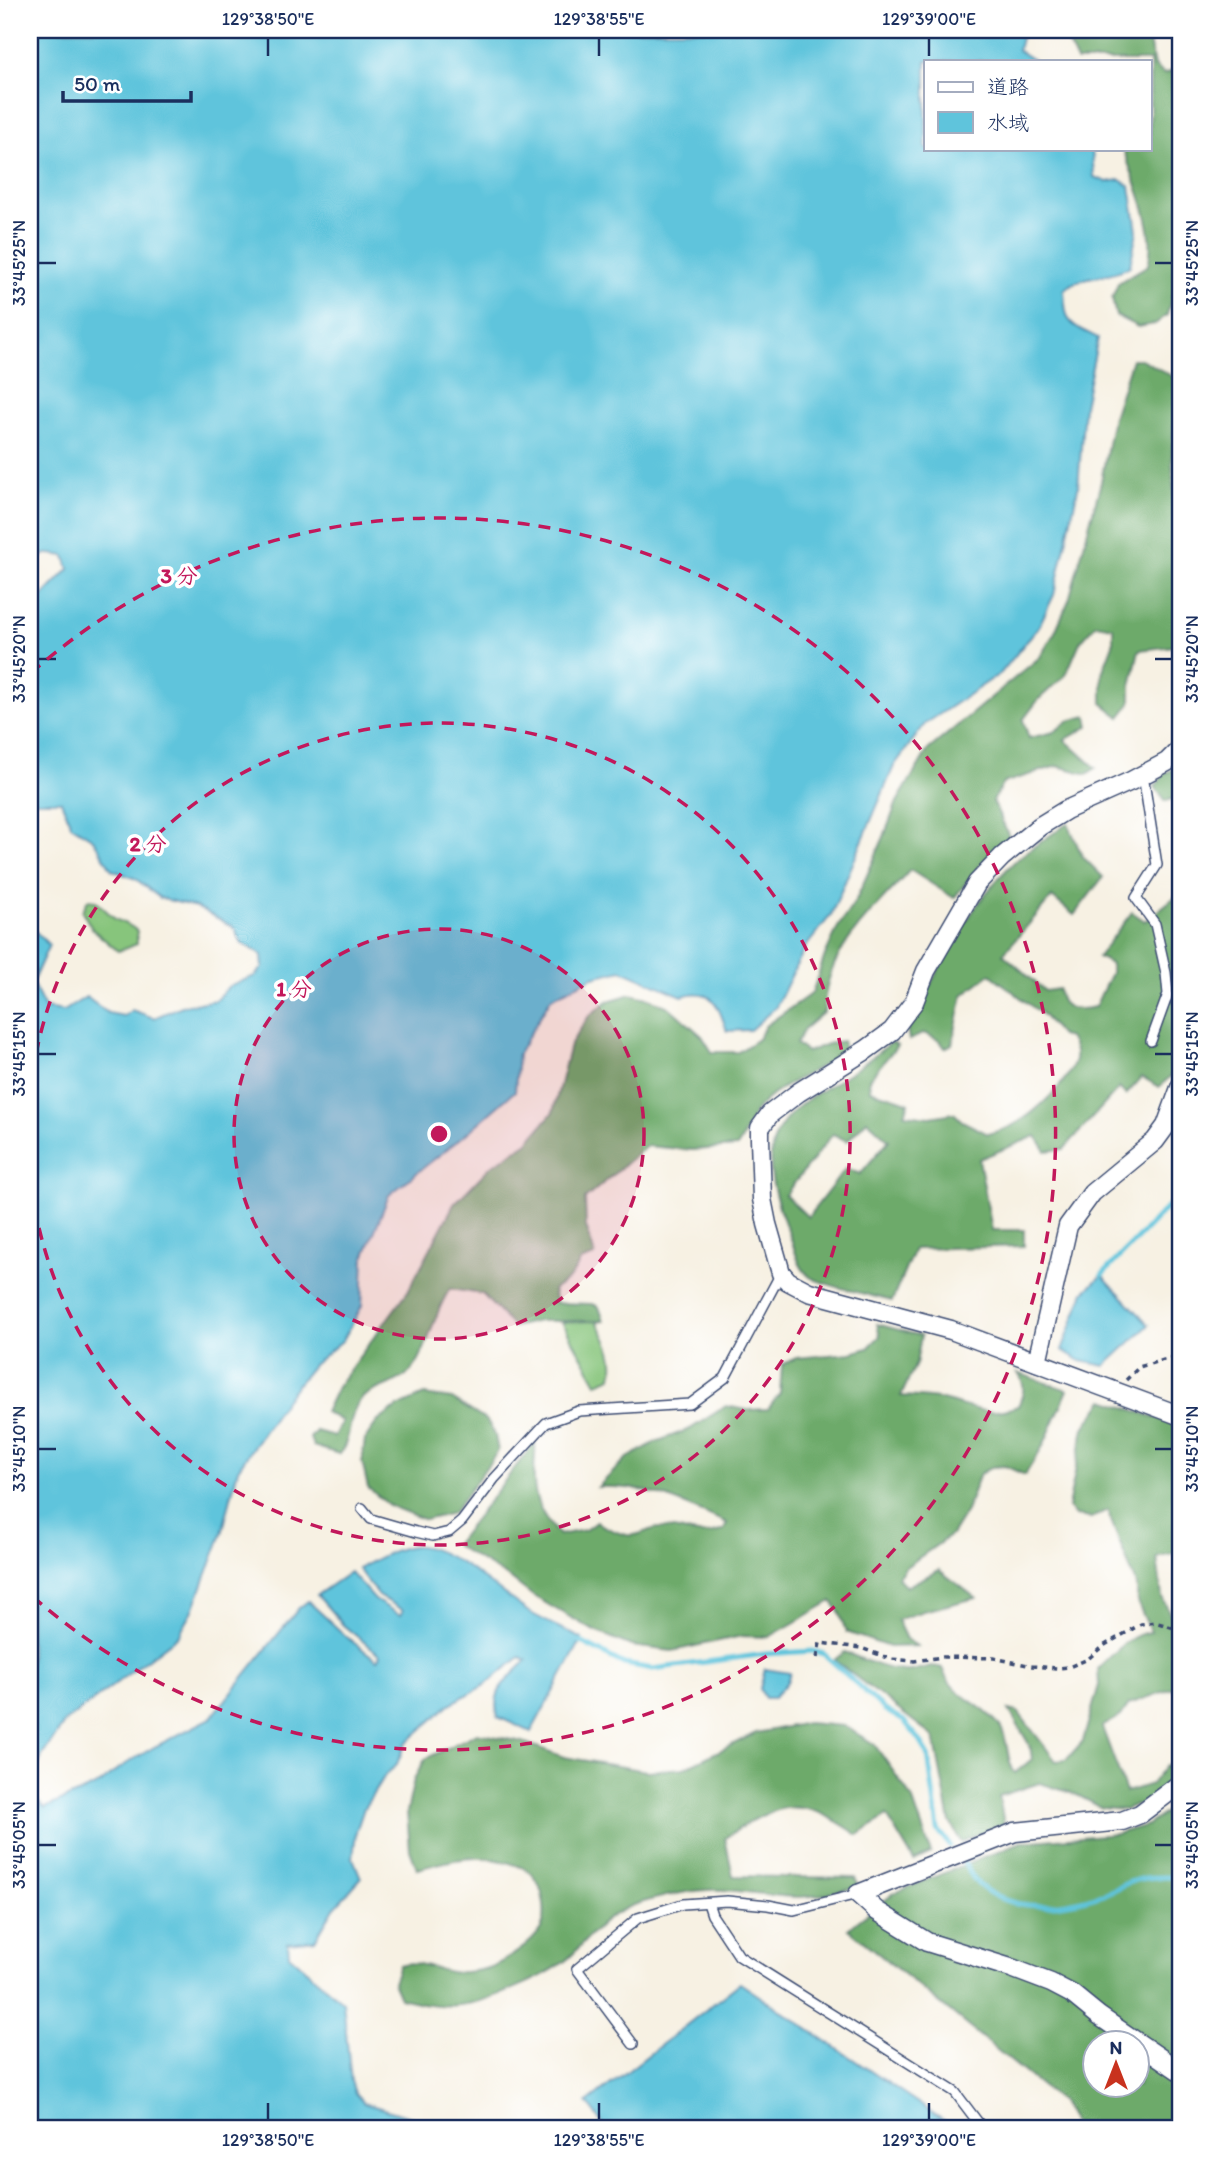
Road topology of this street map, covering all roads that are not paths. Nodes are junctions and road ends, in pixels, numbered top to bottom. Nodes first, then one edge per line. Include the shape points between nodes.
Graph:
1 (1181, 748) edge
2 (1143, 775) junction
3 (1151, 1041) dead end
4 (1181, 1085) edge
5 (781, 1273) junction
6 (1037, 1362) junction
7 (1181, 1416) edge
8 (362, 1508) dead end
9 (1181, 1783) edge
10 (858, 1894) junction
11 (708, 1903) junction
12 (634, 2044) dead end
13 (1181, 2071) edge
14 (983, 2129) edge

1 - 2 street
2 - 3 lane via 1157,865 1136,898 1155,924 1168,994
2 - 5 street via 1066,810 1002,857 977,883 926,971 914,1002 892,1031 770,1114 761,1128 762,1199
4 - 6 street via 1166,1126 1155,1141 1092,1193 1068,1226
5 - 6 street via 809,1292 951,1330
5 - 8 lane via 724,1378 690,1404 579,1411 547,1423 449,1532 433,1536 405,1529 371,1519
6 - 7 street
9 - 10 street via 1140,1814 1122,1821 1015,1832
10 - 11 lane via 794,1910
10 - 13 street via 927,1942 1014,1969 1072,1994
11 - 12 lane via 683,1904 638,1918 577,1969
11 - 14 lane via 739,1956 955,2092

